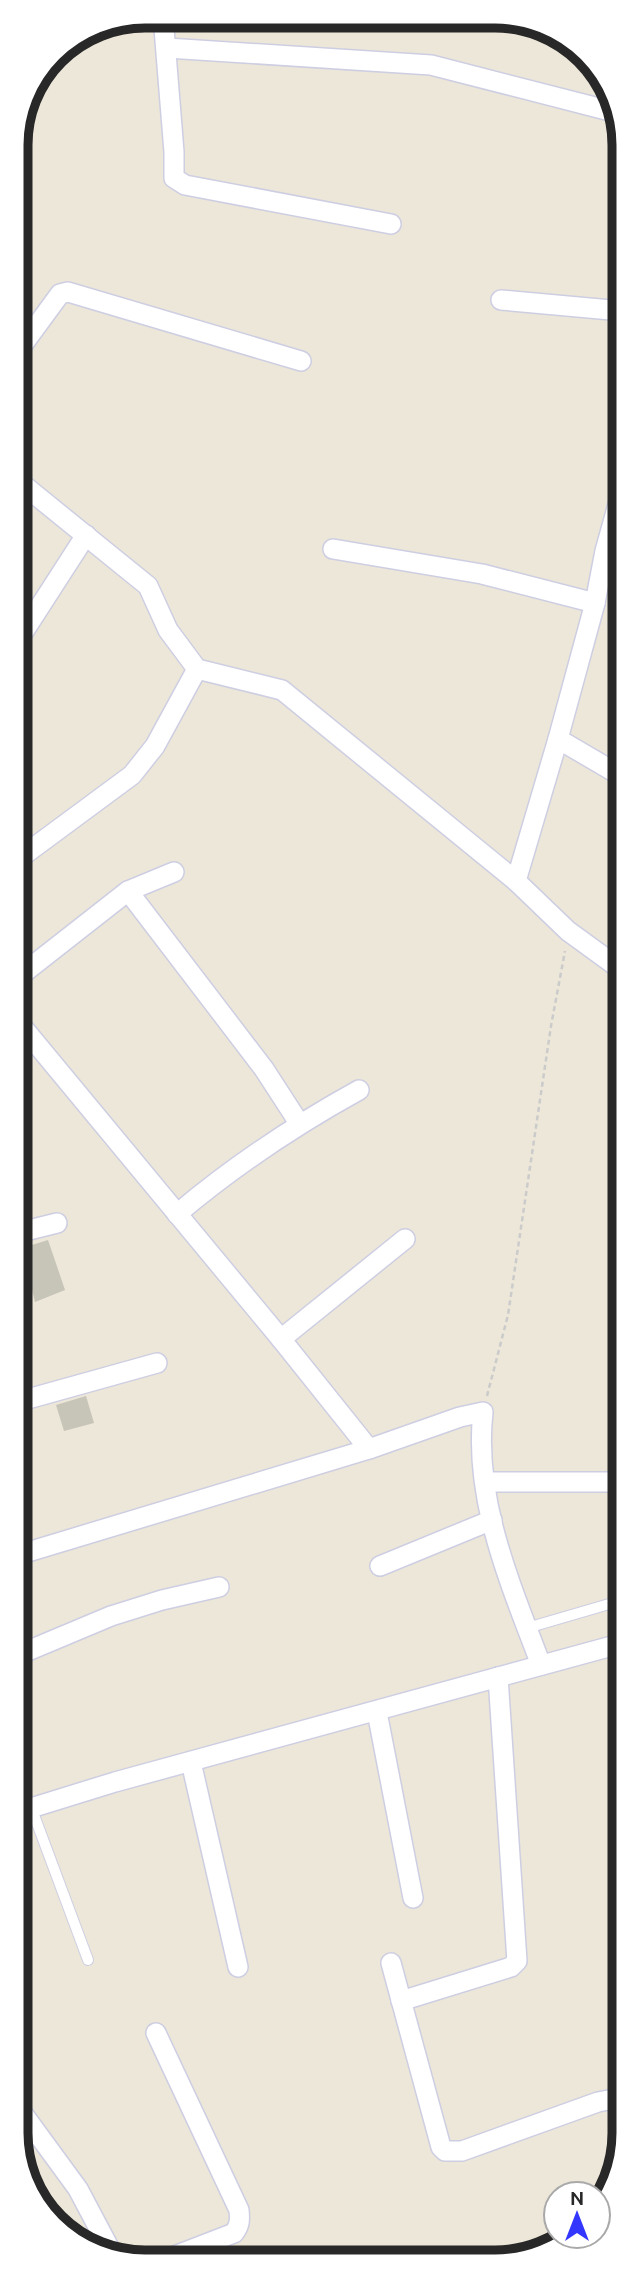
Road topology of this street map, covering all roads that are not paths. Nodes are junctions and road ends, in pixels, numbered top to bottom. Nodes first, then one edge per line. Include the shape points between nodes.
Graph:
1 (164, 28) edge
2 (167, 48) junction
3 (607, 110) edge
4 (391, 224) dead end
5 (501, 300) dead end
6 (612, 310) edge
7 (28, 338) edge
8 (301, 361) dead end
9 (28, 489) edge
10 (612, 526) edge
11 (86, 535) junction
12 (333, 549) dead end
13 (605, 551) junction
14 (612, 563) edge
15 (595, 603) junction
16 (28, 625) edge
17 (198, 669) junction
18 (558, 739) junction
19 (612, 771) edge
20 (28, 852) edge
21 (174, 872) dead end
22 (516, 881) junction
23 (128, 891) junction
24 (612, 963) edge
25 (28, 969) edge
26 (28, 1034) edge
27 (359, 1090) dead end
28 (299, 1123) junction
29 (177, 1214) junction
30 (57, 1223) dead end
31 (28, 1230) edge
32 (405, 1239) dead end
33 (281, 1339) junction
34 (157, 1363) dead end
35 (28, 1399) edge
36 (369, 1448) junction
37 (485, 1482) junction
38 (612, 1482) edge
39 (492, 1520) junction
40 (28, 1552) edge
41 (380, 1566) dead end
42 (219, 1587) dead end
43 (612, 1603) edge
44 (527, 1628) junction
45 (612, 1646) edge
46 (28, 1650) edge
47 (541, 1665) junction
48 (498, 1676) junction
49 (377, 1712) junction
50 (191, 1762) junction
51 (28, 1808) edge
52 (28, 1818) edge
53 (413, 1898) dead end
54 (89, 1960) dead end
55 (391, 1963) dead end
56 (238, 1967) dead end
57 (401, 2001) junction
58 (156, 2033) dead end
59 (612, 2100) edge
60 (28, 2121) edge
61 (107, 2244) edge
62 (190, 2250) edge

1 - 2 street
2 - 3 street via 431,65
2 - 4 street via 174,178 185,185
5 - 6 street
7 - 8 street via 60,294 68,292
9 - 11 street
10 - 13 street
11 - 16 street
11 - 17 street via 148,586 168,630
12 - 15 street via 482,574
13 - 14 street
13 - 15 street
15 - 18 street
17 - 20 street via 155,746 132,775
17 - 22 street via 282,690
18 - 19 street
18 - 22 street
21 - 23 street
22 - 24 street via 568,931
23 - 25 street
23 - 28 street via 264,1069
26 - 29 street
27 - 28 street
28 - 29 street via 223,1175
29 - 33 street
30 - 31 street
32 - 33 street
33 - 36 street
34 - 35 street
36 - 37 street via 483,1412
36 - 40 street
37 - 38 street
37 - 39 street
39 - 41 street
39 - 44 street
42 - 46 street via 111,1616
43 - 44 lane
44 - 47 street
45 - 47 street
47 - 48 street
48 - 49 street
48 - 57 street via 517,1961 511,1967
49 - 50 street
49 - 53 street
50 - 51 street
50 - 56 street
52 - 54 lane
55 - 57 street
57 - 59 street via 445,2151 462,2151
58 - 62 street via 239,2210 239,2227 234,2233
60 - 61 street via 78,2189

